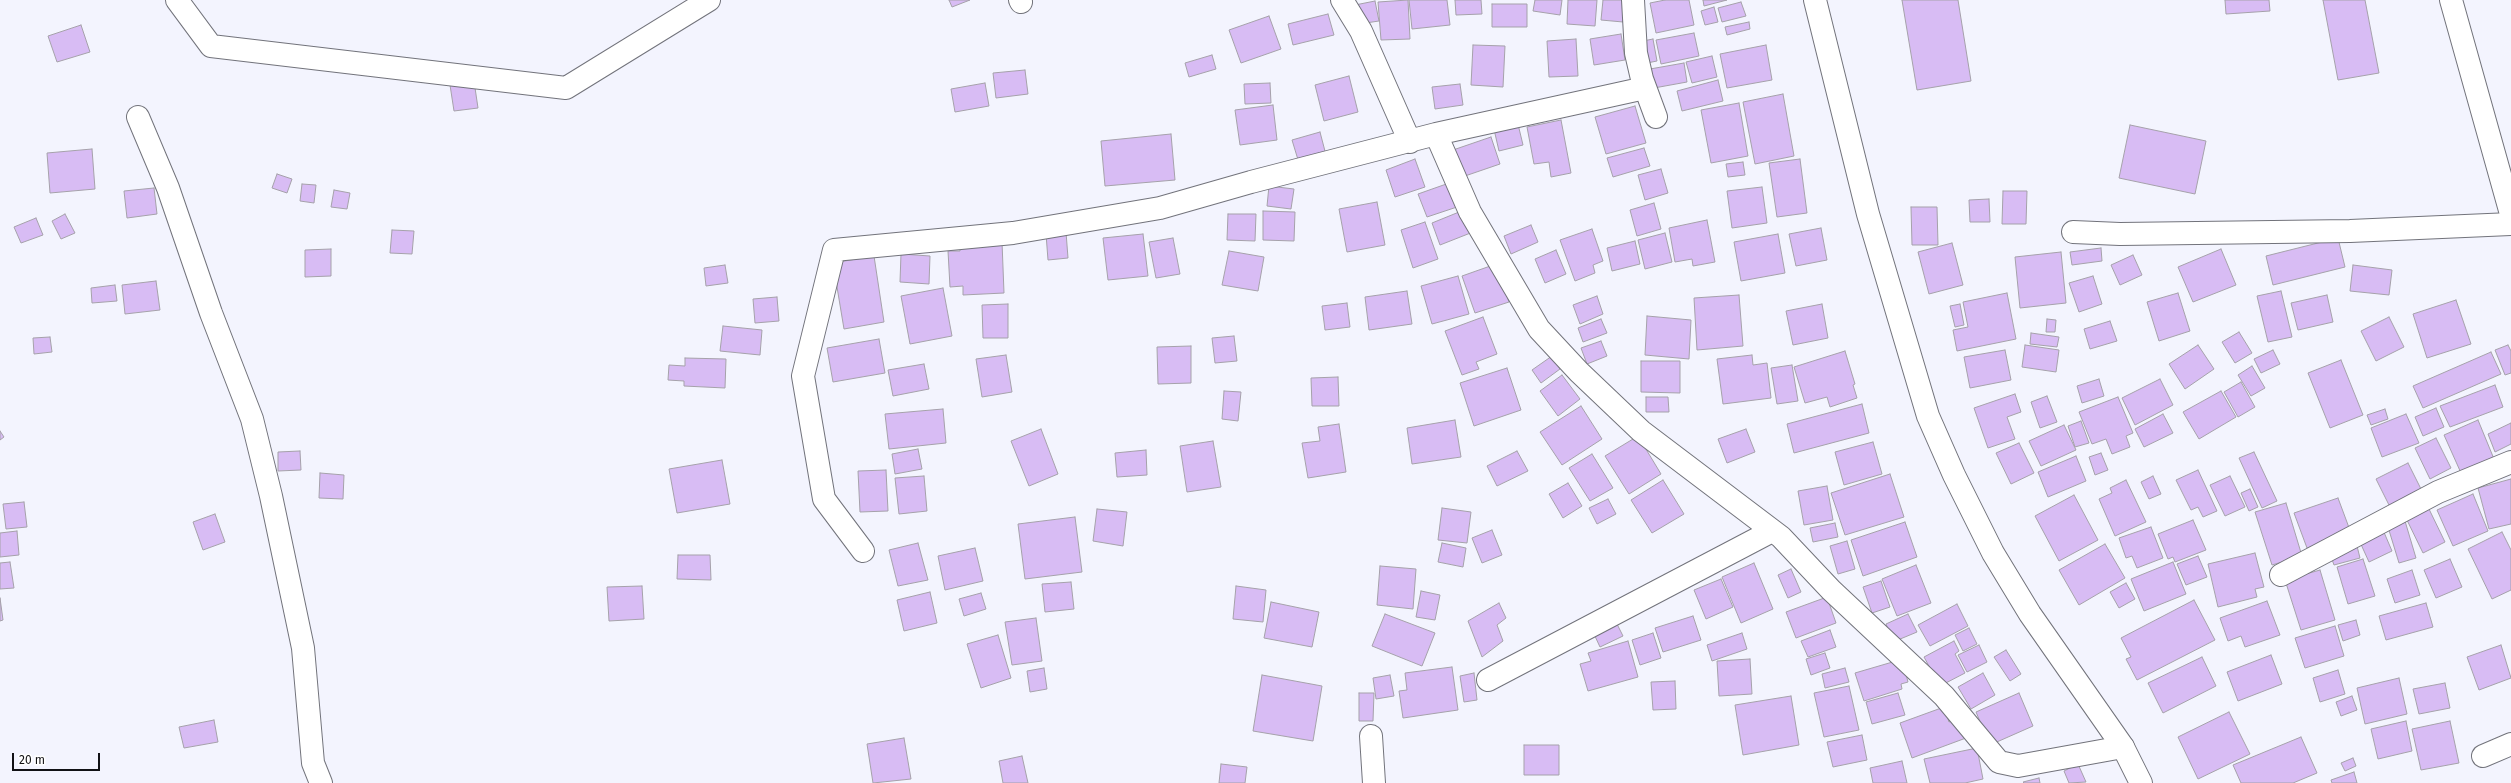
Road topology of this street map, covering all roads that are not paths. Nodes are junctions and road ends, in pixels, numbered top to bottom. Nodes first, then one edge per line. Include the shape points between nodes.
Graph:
1 (177, 0) edge
2 (709, 0) edge
3 (1342, 0) edge
4 (1633, 0) edge
5 (1815, 0) edge
6 (2451, 0) edge
7 (1645, 88) junction
8 (138, 117) dead end
9 (1656, 117) dead end
10 (1436, 134) junction
11 (1410, 142) junction
12 (2511, 214) edge
13 (2511, 224) edge
14 (2073, 232) dead end
15 (2511, 462) edge
16 (1772, 530) junction
17 (863, 551) dead end
18 (2281, 575) dead end
19 (1488, 680) dead end
20 (1371, 736) dead end
21 (2511, 744) edge
22 (2123, 747) junction
23 (2483, 756) dead end
24 (321, 783) edge
25 (1374, 783) edge
26 (2141, 783) edge

1 - 2 main road via 211,46 566,88
3 - 11 main road via 1361,31
4 - 7 main road via 1636,52
5 - 22 main road via 1868,214 1928,416 1993,553 2030,614
6 - 12 main road
7 - 9 main road
7 - 10 main road
8 - 24 main road via 168,188 211,313 252,420 272,496 303,648 313,763
10 - 11 main road
10 - 16 main road via 1470,212 1539,329 1579,372 1641,431
11 - 17 main road via 1250,182 1160,208 1013,234 834,250 803,376 824,499
13 - 14 main road via 2350,231 2120,234
15 - 18 main road via 2438,492
16 - 19 main road
16 - 22 main road via 1831,590 1944,696 1999,762 2018,766
20 - 25 main road
21 - 23 main road
22 - 26 main road

